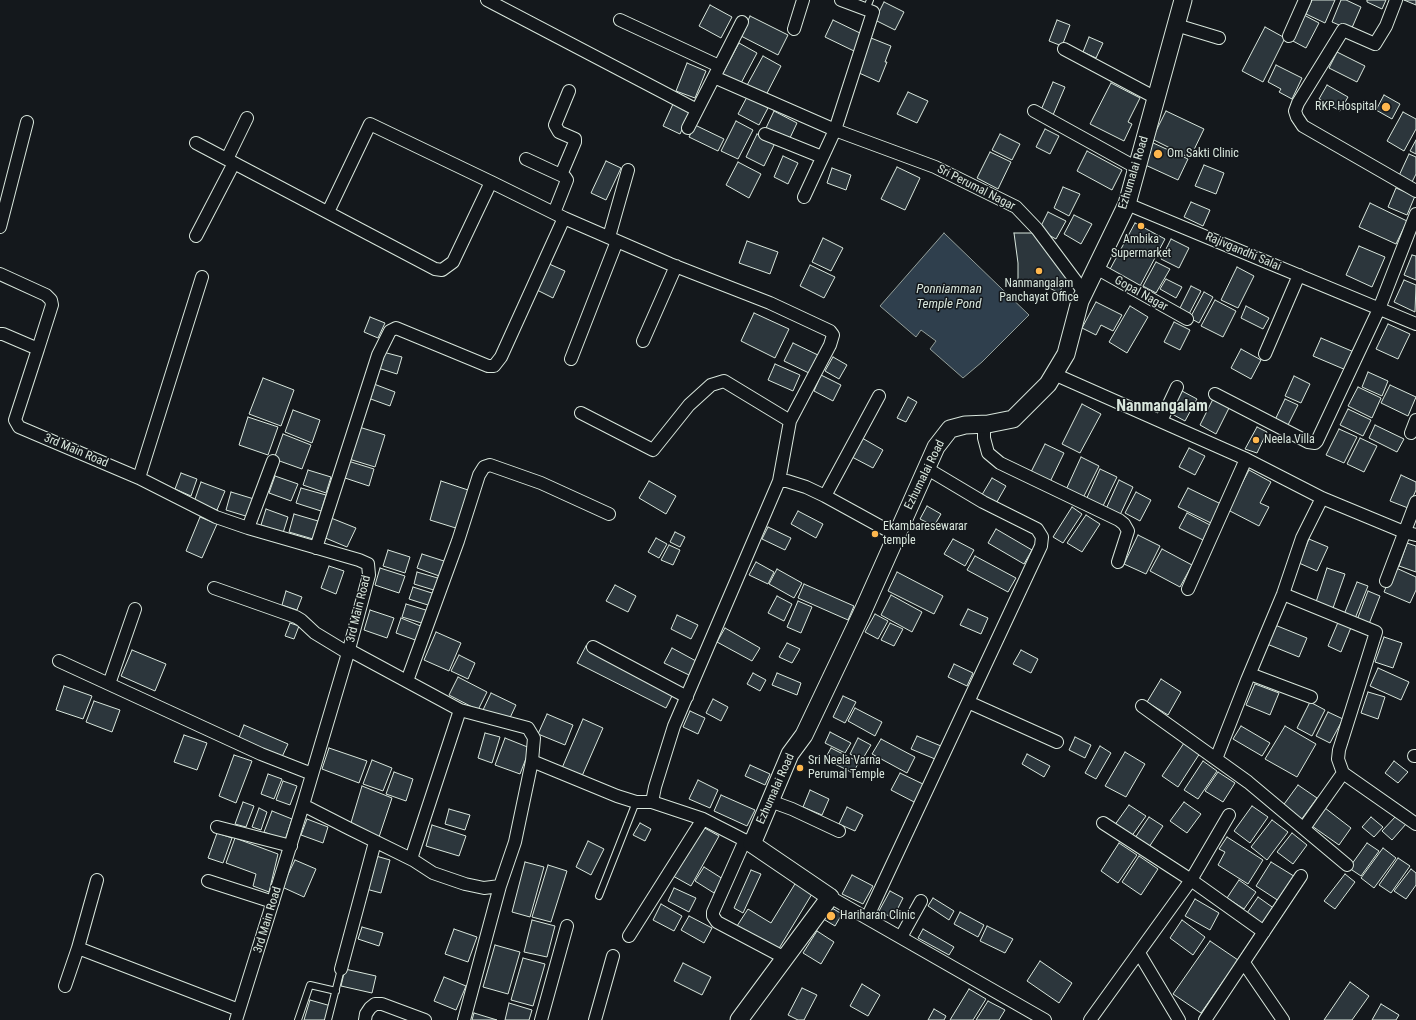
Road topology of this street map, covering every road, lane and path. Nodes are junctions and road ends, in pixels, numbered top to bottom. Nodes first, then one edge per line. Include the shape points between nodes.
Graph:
1 (486, 0) edge
2 (803, 0) edge
3 (842, 0) edge
4 (1183, 0) edge
5 (1305, 0) edge
6 (1396, 0) edge
7 (868, 5) edge
8 (620, 20) dead end
9 (742, 22) dead end
10 (1176, 25) junction
11 (794, 29) dead end
12 (1289, 36) dead end
13 (1219, 38) dead end
14 (1064, 49) dead end
15 (716, 71) junction
16 (569, 91) dead end
17 (1156, 98) junction
18 (697, 110) junction
19 (1034, 111) dead end
20 (247, 118) dead end
21 (27, 122) dead end
22 (688, 128) dead end
23 (835, 130) junction
24 (765, 134) dead end
25 (196, 143) dead end
26 (822, 157) junction
27 (526, 159) dead end
28 (230, 161) junction
29 (1137, 168) junction
30 (628, 170) dead end
31 (561, 175) junction
32 (491, 182) junction
33 (1416, 191) edge
34 (804, 197) dead end
35 (1127, 204) junction
36 (328, 212) junction
37 (1416, 214) edge
38 (559, 215) junction
39 (0, 227) edge
40 (196, 236) dead end
41 (613, 239) junction
42 (676, 266) junction
43 (1096, 268) junction
44 (0, 274) edge
45 (1299, 276) junction
46 (202, 277) dead end
47 (1084, 292) junction
48 (1379, 309) junction
49 (1187, 319) dead end
50 (1416, 324) edge
51 (0, 334) edge
52 (643, 341) dead end
53 (38, 349) junction
54 (1265, 354) dead end
55 (571, 359) dead end
56 (1054, 374) junction
57 (1177, 387) dead end
58 (1215, 394) dead end
59 (879, 396) dead end
60 (581, 413) dead end
61 (1416, 420) edge
62 (790, 421) junction
63 (1161, 421) junction
64 (984, 424) junction
65 (1411, 433) dead end
66 (1246, 459) junction
67 (273, 461) dead end
68 (926, 468) junction
69 (139, 478) junction
70 (778, 481) junction
71 (825, 496) junction
72 (1322, 498) junction
73 (1416, 502) edge
74 (609, 514) dead end
75 (248, 528) junction
76 (1404, 532) junction
77 (896, 535) junction
78 (1416, 535) edge
79 (316, 548) junction
80 (1118, 562) dead end
81 (1386, 580) dead end
82 (214, 588) dead end
83 (1188, 589) dead end
84 (1283, 594) junction
85 (135, 609) dead end
86 (593, 647) dead end
87 (349, 651) junction
88 (59, 661) dead end
89 (1250, 674) junction
90 (407, 681) junction
91 (109, 684) junction
92 (687, 697) junction
93 (1311, 697) dead end
94 (968, 702) junction
95 (1142, 706) dead end
96 (460, 710) junction
97 (1058, 742) dead end
98 (1216, 759) junction
99 (532, 761) junction
100 (1343, 773) junction
101 (312, 774) junction
102 (770, 801) junction
103 (636, 802) junction
104 (652, 802) junction
105 (303, 805) junction
106 (1229, 815) dead end
107 (703, 819) junction
108 (1102, 823) dead end
109 (1416, 824) edge
110 (217, 827) dead end
111 (1304, 828) junction
112 (839, 831) dead end
113 (375, 842) junction
114 (748, 842) junction
115 (291, 846) junction
116 (411, 859) junction
117 (1347, 865) dead end
118 (1301, 876) dead end
119 (97, 880) dead end
120 (1190, 880) junction
121 (208, 881) dead end
122 (500, 886) junction
123 (599, 896) dead end
124 (830, 897) junction
125 (921, 901) dead end
126 (273, 902) junction
127 (867, 918) junction
128 (567, 926) dead end
129 (1264, 932) junction
130 (630, 936) dead end
131 (900, 937) junction
132 (78, 948) junction
133 (1139, 952) junction
134 (614, 956) dead end
135 (785, 958) junction
136 (1244, 962) junction
137 (341, 969) joint
138 (65, 986) dead end
139 (336, 991) junction
140 (237, 1015) edge
141 (298, 1020) edge
142 (328, 1020) edge
143 (365, 1020) edge
144 (425, 1020) edge
145 (464, 1020) edge
146 (541, 1020) edge
147 (595, 1020) edge
148 (739, 1020) edge
149 (1045, 1020) edge
150 (1090, 1020) edge
151 (1179, 1020) edge
152 (1205, 1020) edge
153 (1283, 1020) edge

1 - 18 street
2 - 11 street
3 - 7 street
4 - 10 street, Ezhumalai Road
5 - 12 street
6 - 33 street via 1386,26 1375,44 1343,30 1295,111 1303,126
7 - 23 street via 873,12
8 - 15 street, Sri Perumal Nagar
9 - 15 street
10 - 13 street
10 - 17 street, Ezhumalai Road
14 - 17 street
15 - 18 street
15 - 23 street, Sri Perumal Nagar
16 - 31 street via 555,125 559,132 575,139 575,142
17 - 29 street, Ezhumalai Road
18 - 22 street
19 - 29 street
20 - 28 street
21 - 39 street
23 - 26 street
23 - 47 street, Sri Perumal Nagar via 935,167 1016,207 1037,229
24 - 26 street
25 - 28 street
26 - 34 street
27 - 31 street
28 - 36 street
28 - 40 street
29 - 35 street, Ezhumalai Road
30 - 41 street
31 - 38 street via 567,180
32 - 36 street via 453,262 442,270 435,269
32 - 36 street via 370,124
32 - 38 street
35 - 43 street, Ezhumalai Road
35 - 45 street, Rajivgandhi Salai
37 - 48 street
38 - 41 street
38 - 79 street via 501,357 494,366 488,366 396,328 390,331 378,354
41 - 42 street
41 - 55 street
42 - 52 street
42 - 62 street via 770,303 833,335
43 - 47 street, Ezhumalai Road
43 - 49 street, Gopal Nagar
44 - 53 street via 46,295 51,300 52,305
45 - 48 street, Rajivgandhi Salai
45 - 54 street
46 - 69 street
47 - 56 street, Ezhumalai Road via 1066,354
48 - 50 street, Rajivgandhi Salai
48 - 58 street via 1315,443 1308,442
51 - 53 street
53 - 69 street, 3rd Main Road via 15,420 19,427
56 - 63 street
56 - 64 street, Ezhumalai Road via 1048,384 1013,419
57 - 63 street
59 - 71 street
60 - 62 street via 653,450 689,405 711,385 724,382
61 - 65 street
62 - 70 street
63 - 66 street
64 - 68 street, Ezhumalai Road via 950,429 936,447
64 - 80 street via 988,453 1000,464 1124,524 1128,531
66 - 72 street
66 - 83 street
67 - 75 street
68 - 77 street, Ezhumalai Road
68 - 94 street via 983,502 1037,529 1042,537 1041,546
69 - 75 street, 3rd Main Road via 216,518
70 - 71 street via 806,487
70 - 92 street
71 - 77 street
72 - 76 street
72 - 84 street via 1302,538
73 - 76 street
74 - 90 street via 541,483 490,465 484,467
75 - 79 street, 3rd Main Road
76 - 78 street
76 - 81 street
77 - 102 street, Ezhumalai Road via 804,735 790,754
79 - 87 street, 3rd Main Road via 368,564 369,575
82 - 87 street via 296,617 315,633
84 - 89 street
84 - 100 street via 1376,632 1339,750 1338,759
85 - 91 street
86 - 92 street
87 - 90 street
87 - 101 street, 3rd Main Road
88 - 91 street
89 - 93 street
89 - 98 street
90 - 96 street
91 - 101 street via 261,754
92 - 104 street via 674,726
94 - 97 street
94 - 127 street
95 - 98 street
96 - 99 street via 528,728 534,738
96 - 116 street
98 - 111 street
99 - 103 street
99 - 122 street via 515,842
100 - 109 street
100 - 111 street
101 - 105 street, 3rd Main Road
102 - 112 street
102 - 114 street, Ezhumalai Road
103 - 104 street
103 - 123 lane
104 - 107 street
105 - 113 street
105 - 115 street, 3rd Main Road
106 - 120 street
107 - 114 street
107 - 130 street
108 - 120 street
110 - 115 street
111 - 117 street
113 - 116 street
113 - 137 street
114 - 124 street
114 - 135 street via 712,912 713,916 717,922
115 - 126 street, 3rd Main Road
116 - 122 street via 433,873 465,884 484,888
118 - 129 street
119 - 132 street
120 - 129 street
120 - 133 street
121 - 126 street
122 - 145 street
124 - 127 street
124 - 135 street
125 - 131 street
126 - 140 street, 3rd Main Road
127 - 131 street
128 - 146 street
129 - 136 street
131 - 149 street
132 - 138 street
132 - 140 street
133 - 150 street
133 - 151 street
134 - 147 street
135 - 148 street
136 - 152 street
136 - 153 street
137 - 139 lane
139 - 141 lane via 310,986
139 - 142 lane
143 - 144 street via 370,1008 376,1004

